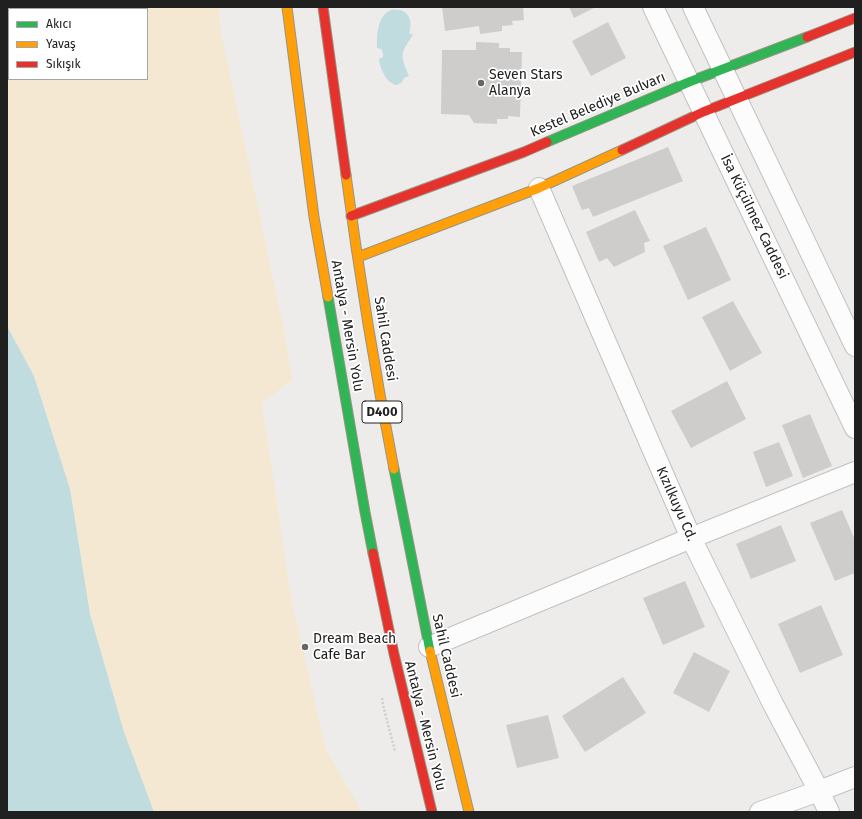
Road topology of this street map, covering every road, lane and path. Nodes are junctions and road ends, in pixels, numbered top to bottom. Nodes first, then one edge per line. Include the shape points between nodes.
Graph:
1 (287, 7) edge
2 (323, 7) edge
3 (653, 7) edge
4 (693, 7) edge
5 (855, 18) edge
6 (855, 52) edge
7 (723, 69) junction
8 (689, 82) junction
9 (736, 98) junction
10 (703, 112) junction
11 (539, 188) junction
12 (351, 216) junction
13 (358, 257) junction
14 (855, 346) edge
15 (855, 428) edge
16 (855, 472) edge
17 (690, 538) junction
18 (429, 647) junction
19 (855, 777) edge
20 (819, 791) junction
21 (432, 812) edge
22 (469, 812) edge
23 (760, 812) edge
24 (829, 812) edge

1 - 21 main road, Antalya - Mersin Yolu / D400 via 314,218 364,504 394,654
2 - 12 main road, Sahil Caddesi / D400
3 - 8 street, İsa Küçülmez Caddesi
4 - 7 street
5 - 7 main road, Kestel Belediye Bulvarı
6 - 9 main road
7 - 8 main road, Kestel Belediye Bulvarı
7 - 9 street
8 - 10 street, İsa Küçülmez Caddesi
8 - 12 main road, Kestel Belediye Bulvarı via 524,152
9 - 10 main road
9 - 14 street
10 - 11 main road
10 - 15 street, İsa Küçülmez Caddesi
11 - 13 main road
11 - 17 street, Kızılkuyu Cd.
12 - 13 main road, Sahil Caddesi / D400
13 - 18 main road, Sahil Caddesi / D400 via 380,399
16 - 17 street
17 - 18 street
17 - 20 street, Kızılkuyu Cd.
18 - 22 main road, Sahil Caddesi / D400
19 - 20 street
20 - 23 street
20 - 24 street, Kızılkuyu Cd.

